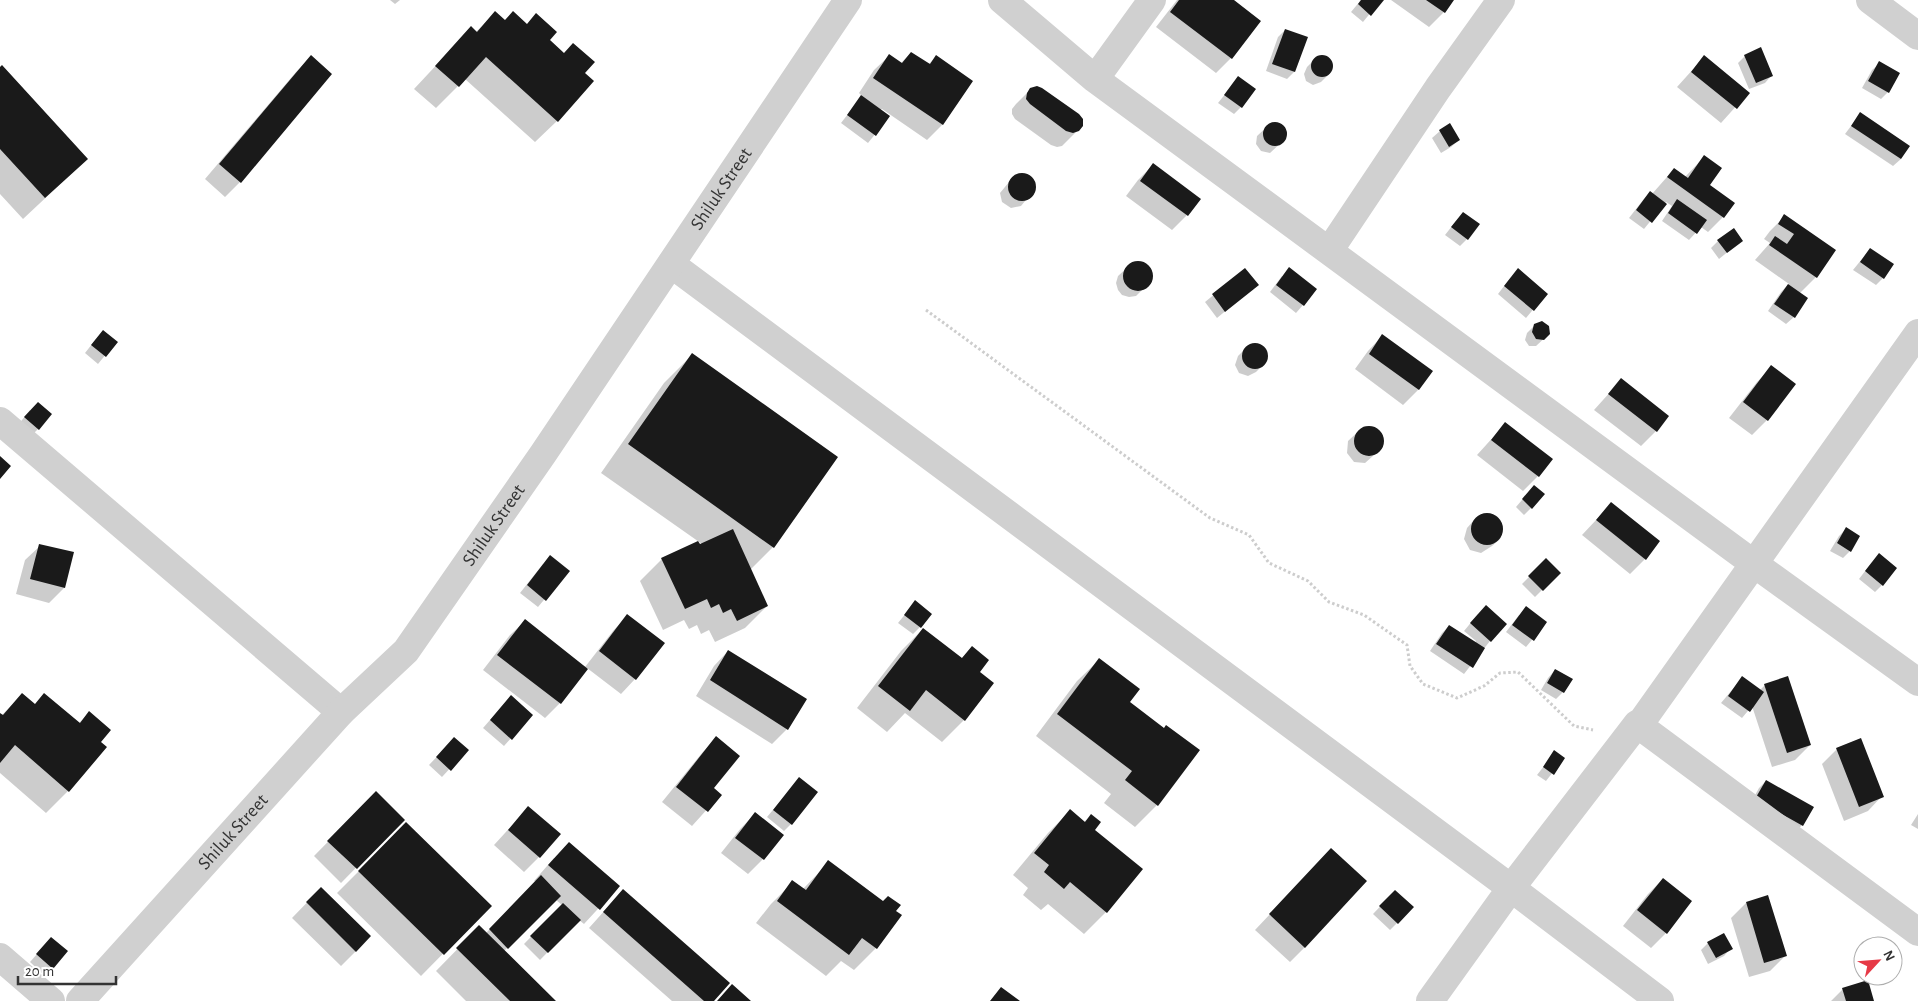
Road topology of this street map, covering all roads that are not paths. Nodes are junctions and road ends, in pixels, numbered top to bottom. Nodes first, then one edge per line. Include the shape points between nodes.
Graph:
1 (848, 0) edge
2 (1002, 0) edge
3 (1152, 0) edge
4 (1501, 0) edge
5 (1870, 0) edge
6 (1918, 36) edge
7 (1095, 79) junction
8 (1329, 251) junction
9 (671, 264) junction
10 (1918, 332) edge
11 (0, 421) edge
12 (1753, 563) junction
13 (1918, 682) edge
14 (341, 712) junction
15 (1637, 724) junction
16 (1511, 888) junction
17 (1918, 932) edge
18 (0, 957) edge
19 (51, 1001) edge
20 (80, 1001) edge
21 (1430, 1001) edge
22 (1660, 1001) edge

1 - 9 street, Shiluk Street
2 - 7 street
3 - 7 street
4 - 8 street
5 - 6 street
7 - 8 street
8 - 12 street
9 - 14 street, Shiluk Street via 406,651
9 - 16 street
10 - 12 street
11 - 14 street
12 - 13 street
12 - 15 street
14 - 20 street, Shiluk Street
15 - 16 street
15 - 17 street
16 - 21 street
16 - 22 street
18 - 19 street

